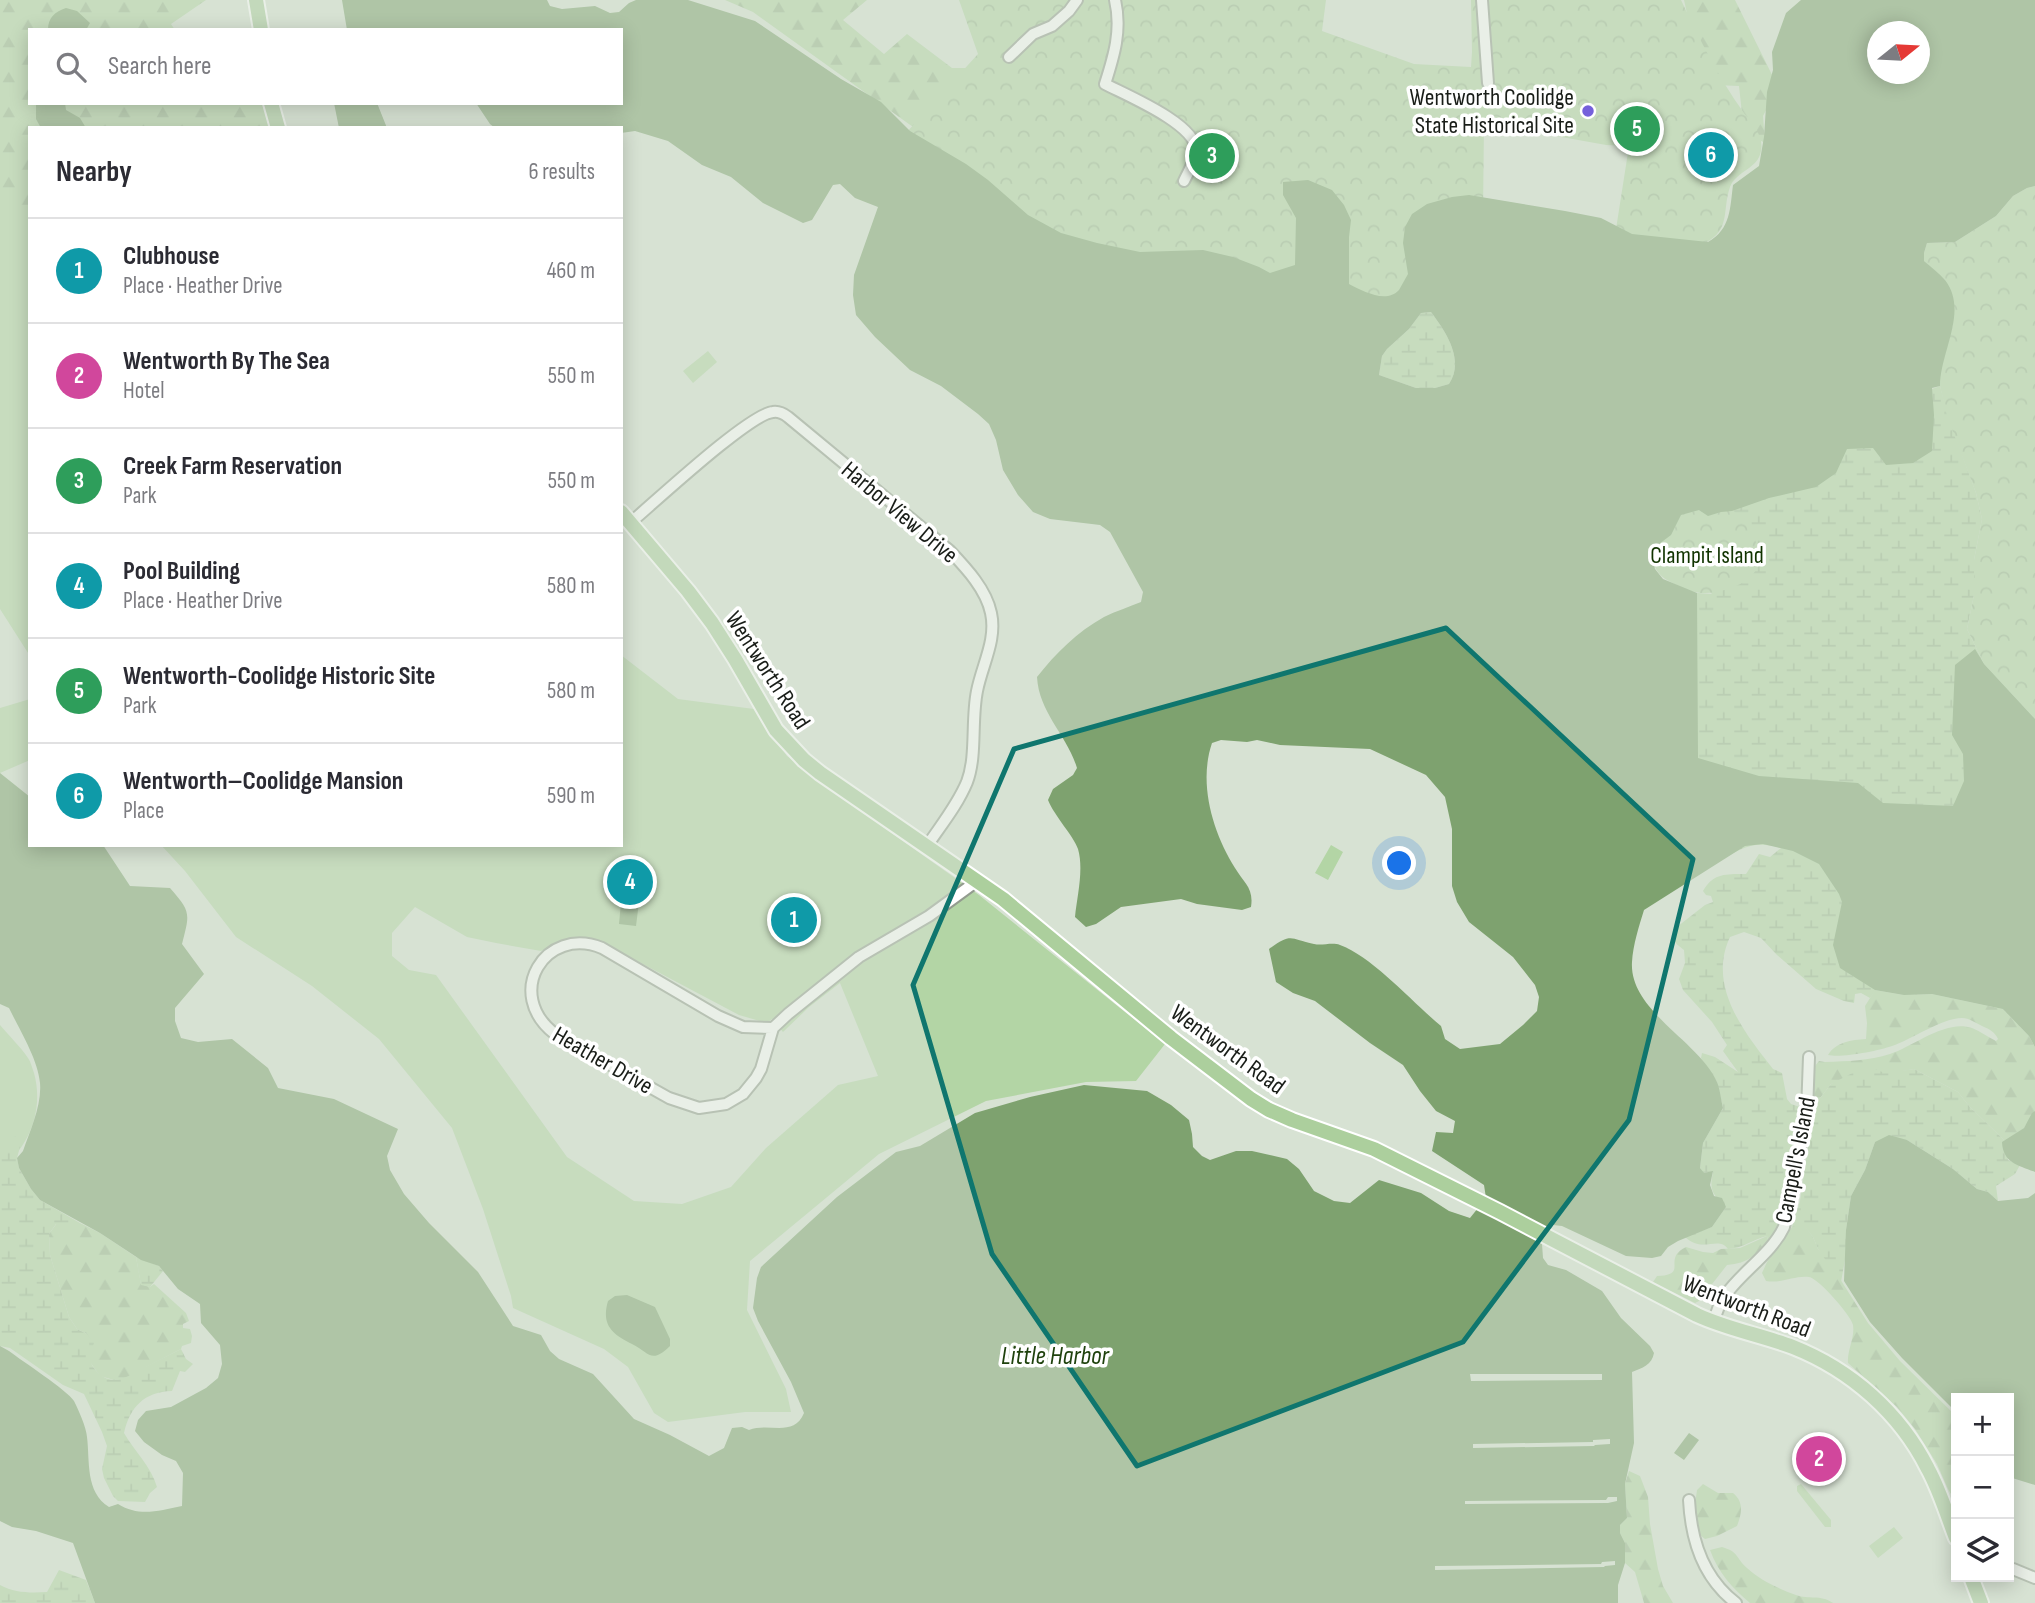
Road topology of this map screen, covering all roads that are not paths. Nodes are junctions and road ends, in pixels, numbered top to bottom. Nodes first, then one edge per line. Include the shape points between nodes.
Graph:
1 (257, 0) edge
2 (1077, 0) edge
3 (1115, 0) edge
4 (1482, 0) edge
5 (261, 28) edge
6 (1009, 57) dead end
7 (1488, 83) dead end
8 (272, 105) edge
9 (277, 126) edge
10 (1184, 181) dead end
11 (626, 517) edge
12 (927, 846) junction
13 (977, 881) junction
14 (773, 1028) junction
15 (1809, 1057) dead end
16 (1714, 1323) junction
17 (1689, 1500) dead end
18 (1951, 1525) edge
19 (2014, 1569) edge
20 (2035, 1578) edge
21 (1973, 1582) edge
22 (1736, 1603) edge
23 (1981, 1603) edge

1 - 5 main road
2 - 6 street via 1052,26 1033,34
3 - 10 street via 1118,40 1105,85 1180,125 1191,136 1196,153
4 - 7 street
8 - 9 main road
11 - 12 main road, Wentworth Road via 712,623 789,746 820,773
11 - 12 street, Harbor View Drive via 753,421 772,412 788,417 950,551 982,591 991,610 993,632 976,693 968,781
12 - 13 main road, Wentworth Road
13 - 14 street via 859,957
13 - 16 main road, Wentworth Road via 1171,1038 1269,1110 1374,1149
14 - 14 street, Heather Drive via 761,1069 743,1094 726,1104 693,1107 622,1073 547,1028 531,1000 531,982 539,965 559,948 591,944 718,1016 743,1027
15 - 16 street, Campell's Island via 1807,1112 1783,1227 1778,1240 1731,1289 1716,1311
16 - 18 main road, Wentworth Road via 1809,1354 1845,1374 1877,1401 1905,1431 1927,1466
17 - 22 street via 1706,1571
19 - 20 street
21 - 23 main road

